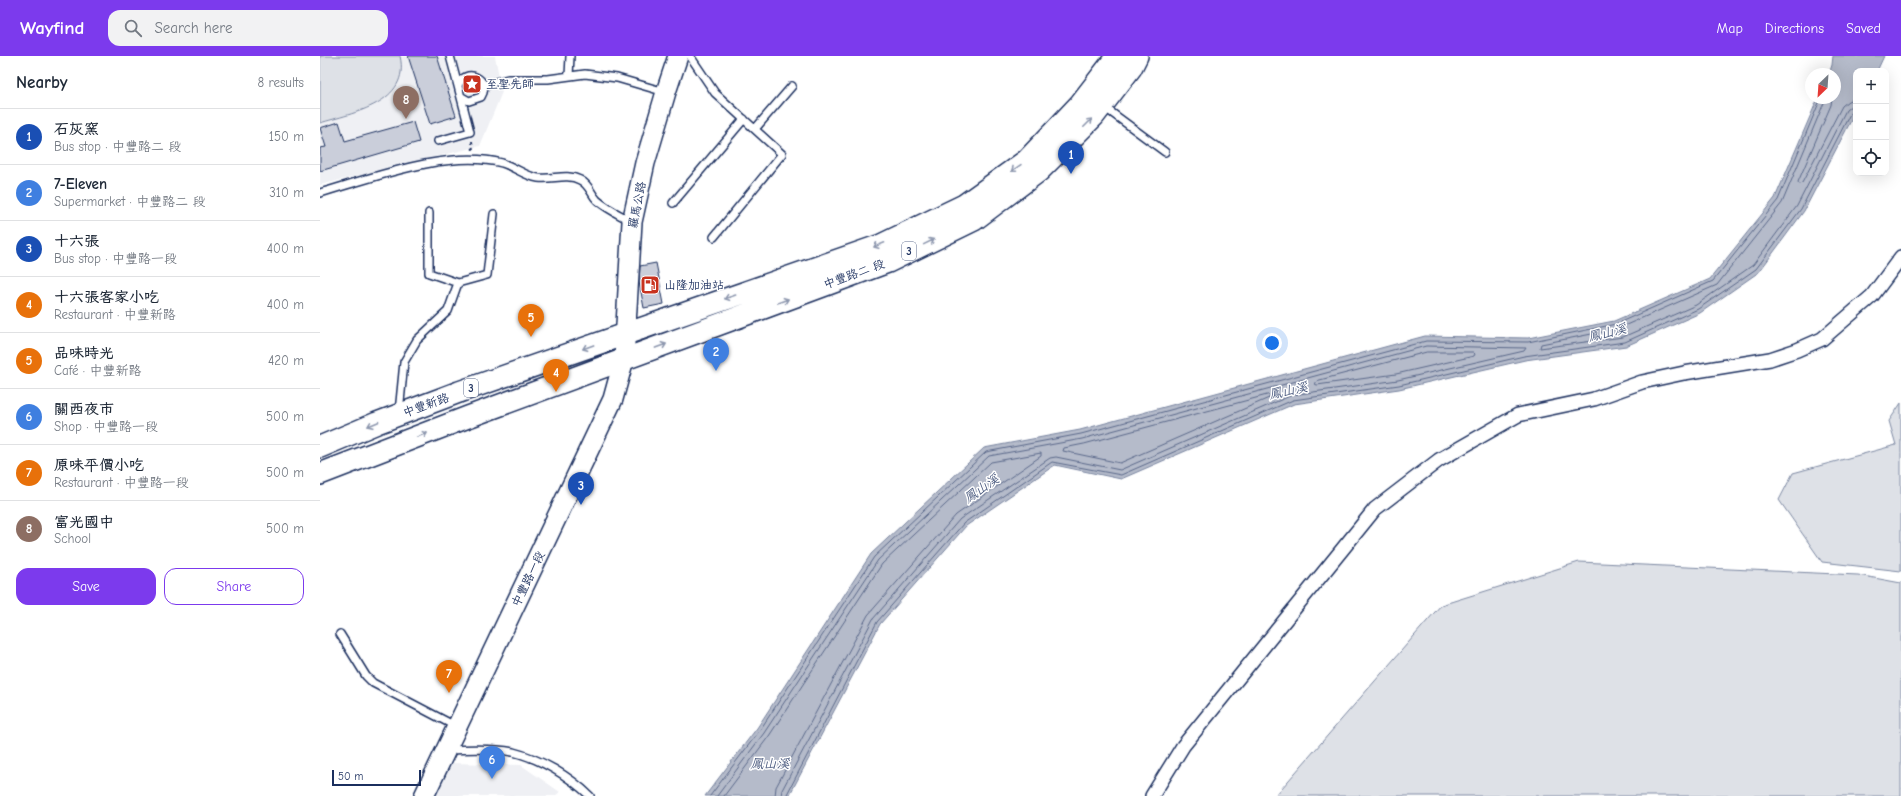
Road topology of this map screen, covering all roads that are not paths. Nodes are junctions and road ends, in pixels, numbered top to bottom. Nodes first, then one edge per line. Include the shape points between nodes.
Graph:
1 (450, 56) edge
2 (570, 56) edge
3 (678, 56) edge
4 (690, 56) edge
5 (1117, 56) edge
6 (1138, 56) edge
7 (570, 76) junction
8 (483, 85) junction
9 (458, 86) junction
10 (792, 86) dead end
11 (666, 92) junction
12 (462, 97) junction
13 (1102, 106) junction
14 (744, 119) junction
15 (755, 129) junction
16 (438, 140) dead end
17 (1165, 152) dead end
18 (1044, 154) junction
19 (320, 193) edge
20 (673, 203) dead end
21 (429, 213) dead end
22 (494, 214) dead end
23 (632, 222) junction
24 (714, 237) dead end
25 (1901, 257) edge
26 (458, 283) junction
27 (624, 334) junction
28 (624, 359) junction
29 (399, 415) junction
30 (320, 448) edge
31 (320, 474) edge
32 (340, 634) dead end
33 (457, 727) junction
34 (446, 750) junction
35 (424, 796) edge
36 (590, 796) edge
37 (1152, 796) edge

1 - 9 lane
2 - 7 lane
3 - 11 main road, 羅馬公路
4 - 14 lane via 715,93
5 - 18 main road, 中豐路二 段 / 3
6 - 13 main road, 中豐路二 段 / 3
7 - 8 lane via 508,79
7 - 11 lane via 585,74 617,78
8 - 9 lane via 479,78 470,75 462,78
8 - 12 lane via 483,93 477,99 469,101
9 - 12 lane
10 - 15 lane
11 - 23 main road, 羅馬公路 via 645,164
12 - 16 lane via 470,132
13 - 17 lane
18 -> 13 main road, 中豐路二 段 / 3 via 1094,116
14 - 15 lane
14 - 20 lane
15 - 24 lane via 782,154
18 -> 27 main road, 中豐路二 段 / 3 via 1027,160 964,205 881,245
28 -> 18 main road, 中豐路二 段 / 3 via 888,262 974,220 1039,171
19 - 23 lane via 407,168 450,160 502,163 540,178 569,176 580,180 588,184 597,200
21 - 26 lane via 429,273
22 - 26 lane via 487,275
23 - 27 main road, 羅馬公路
25 - 37 street via 1872,296 1814,343 1770,359 1642,382 1594,399 1518,415 1439,460 1374,509 1183,746
26 - 29 lane via 448,311 417,340 404,362
27 - 28 main road, 羅馬公路
27 -> 29 main road, 中豐新路 / 3
31 -> 28 main road, 3
28 - 33 main road, 中豐路一段 via 613,399 602,424
29 -> 30 main road, 中豐新路 / 3
32 - 33 lane via 373,683
33 - 34 main road, 中豐路一段
34 - 35 main road, 中豐路一段
34 - 36 lane via 512,752 558,770

